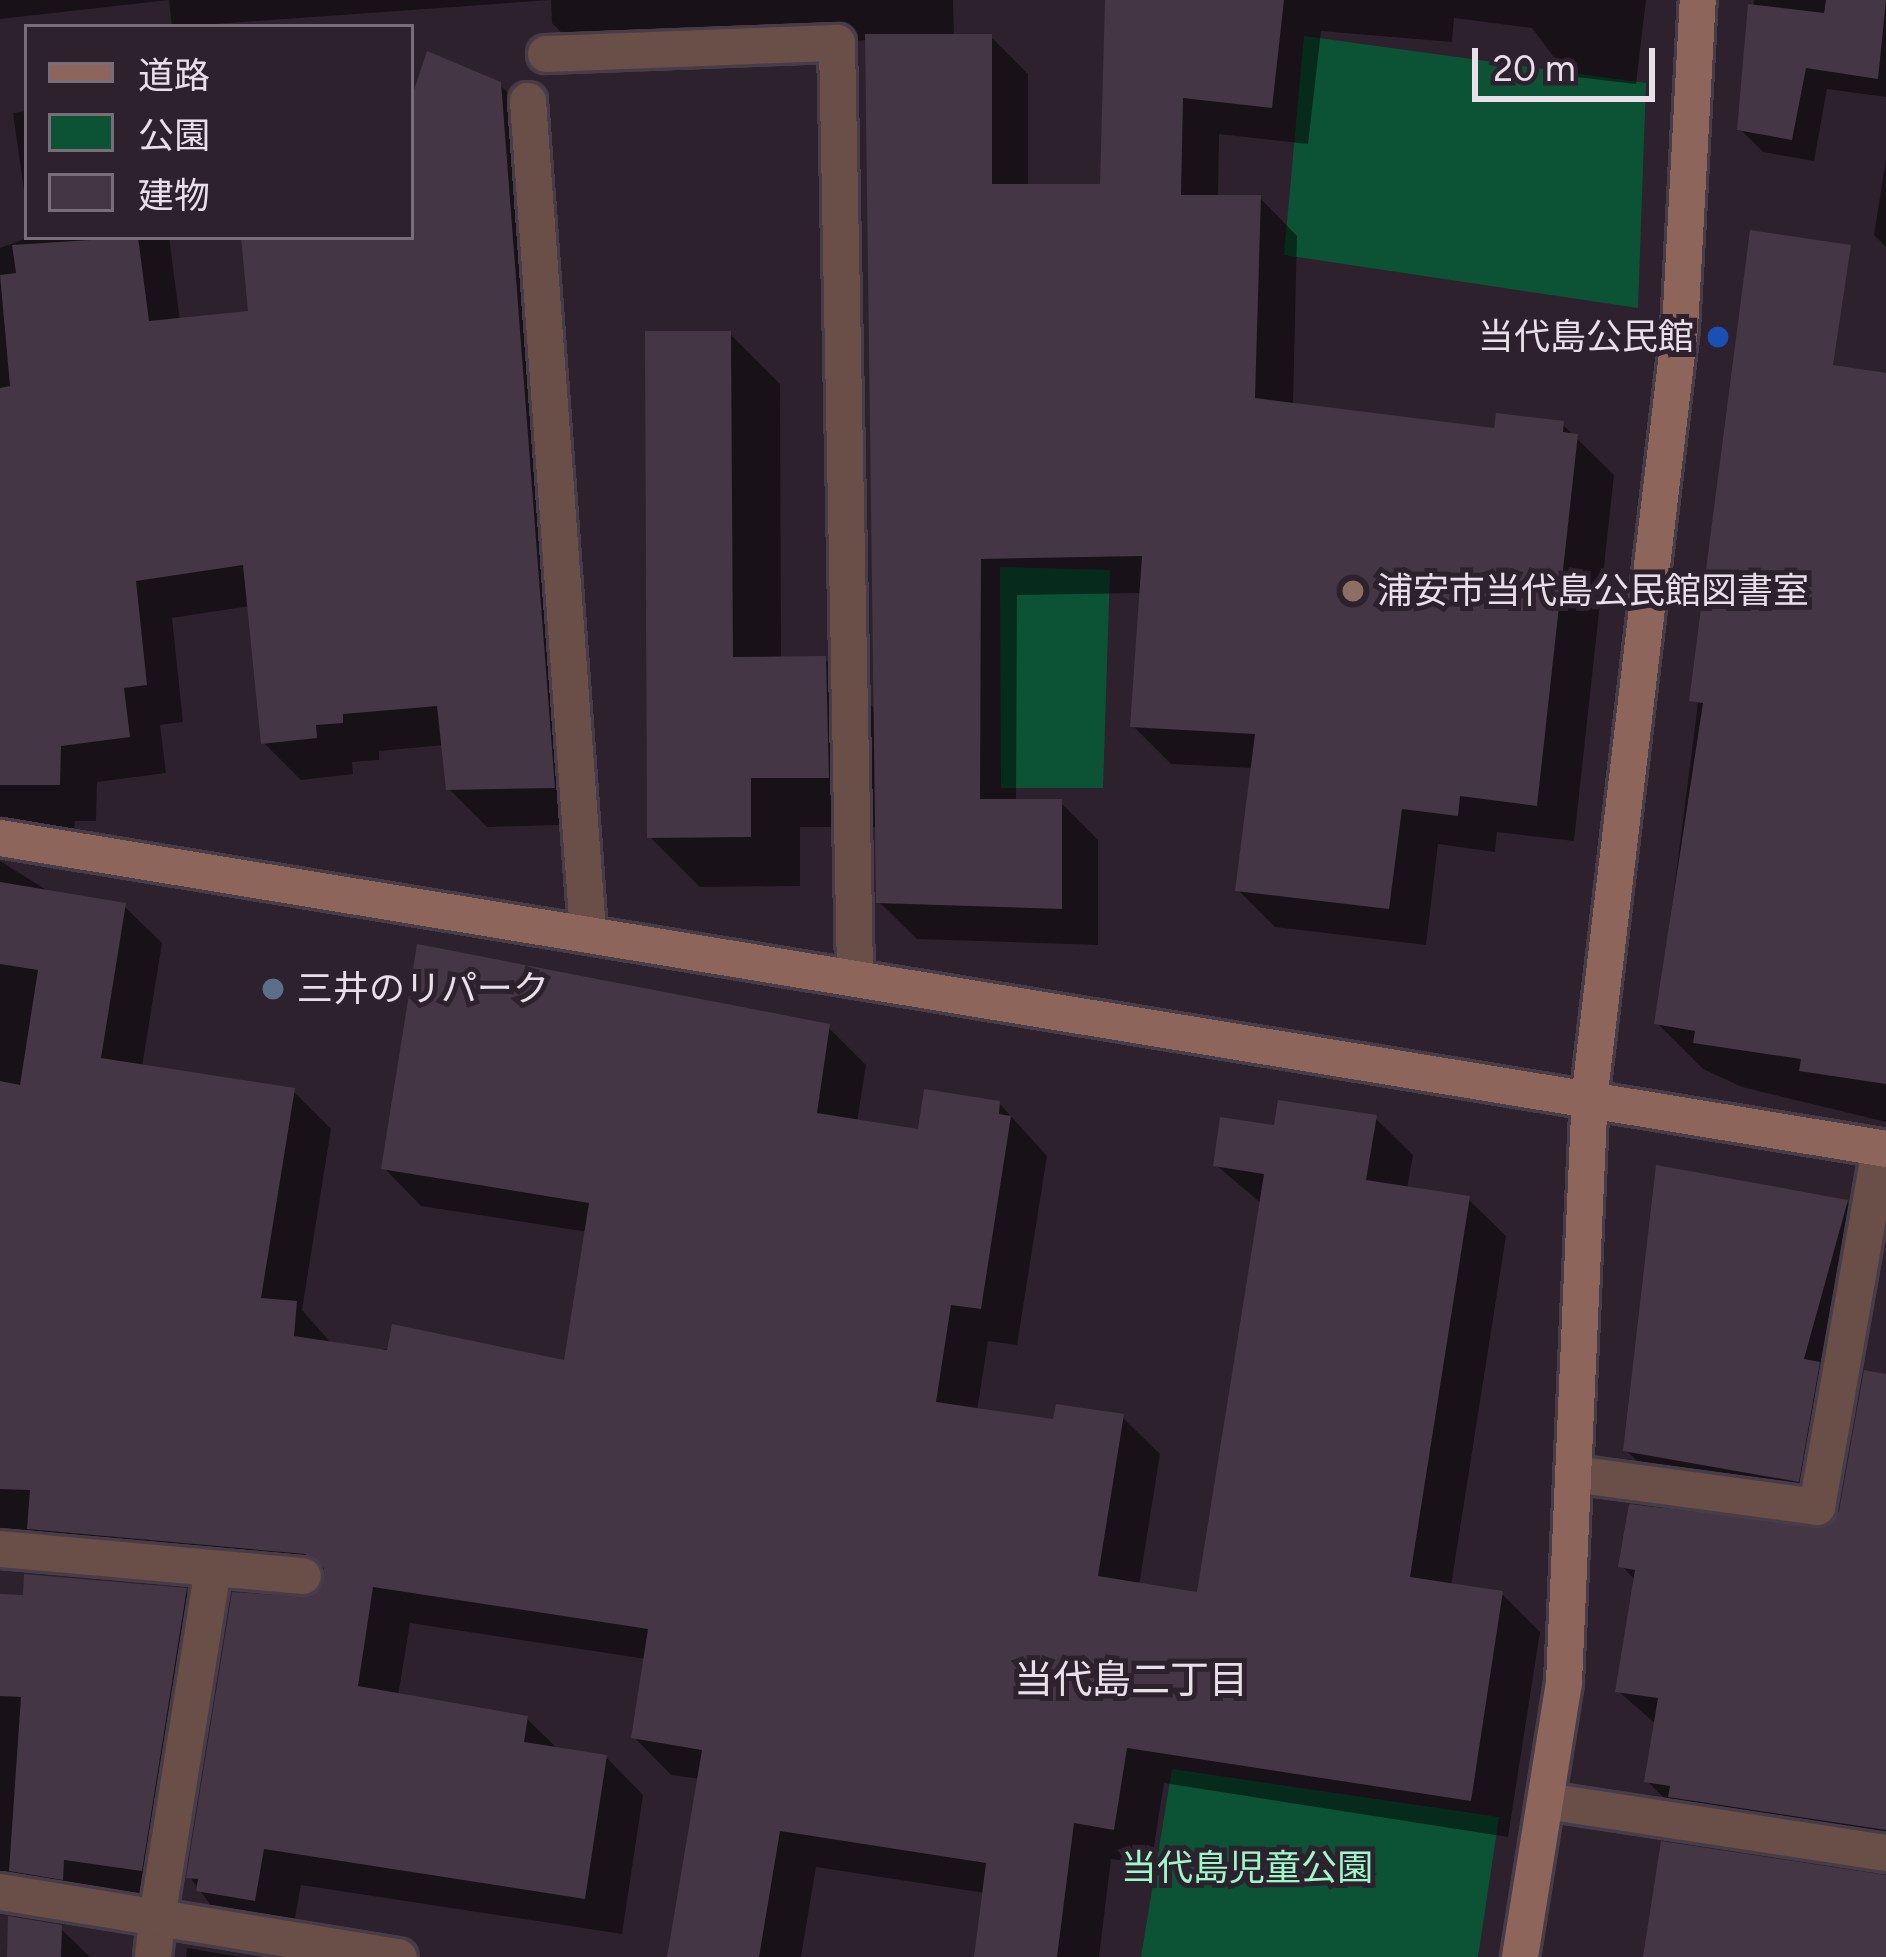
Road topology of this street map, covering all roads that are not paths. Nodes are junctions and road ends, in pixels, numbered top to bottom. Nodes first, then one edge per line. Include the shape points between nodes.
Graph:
1 (1698, 0) edge
2 (546, 54) dead end
3 (528, 101) dead end
4 (0, 838) edge
5 (587, 932) junction
6 (855, 975) junction
7 (1590, 1092) junction
8 (1883, 1149) edge
9 (1574, 1474) junction
10 (0, 1549) edge
11 (213, 1568) junction
12 (303, 1576) dead end
13 (1546, 1801) junction
14 (1886, 1852) edge
15 (0, 1892) edge
16 (158, 1912) junction
17 (153, 1957) edge
18 (399, 1957) edge
19 (1520, 1957) edge

1 - 7 street via 1681,328
2 - 6 street via 837,43
3 - 5 street
4 - 5 street
5 - 6 street
6 - 7 street
7 - 8 street
7 - 9 street
8 - 9 street via 1817,1507
9 - 13 street
10 - 11 street
11 - 12 street
11 - 16 street
13 - 14 street
13 - 19 street
15 - 16 street
16 - 17 street
16 - 18 street

